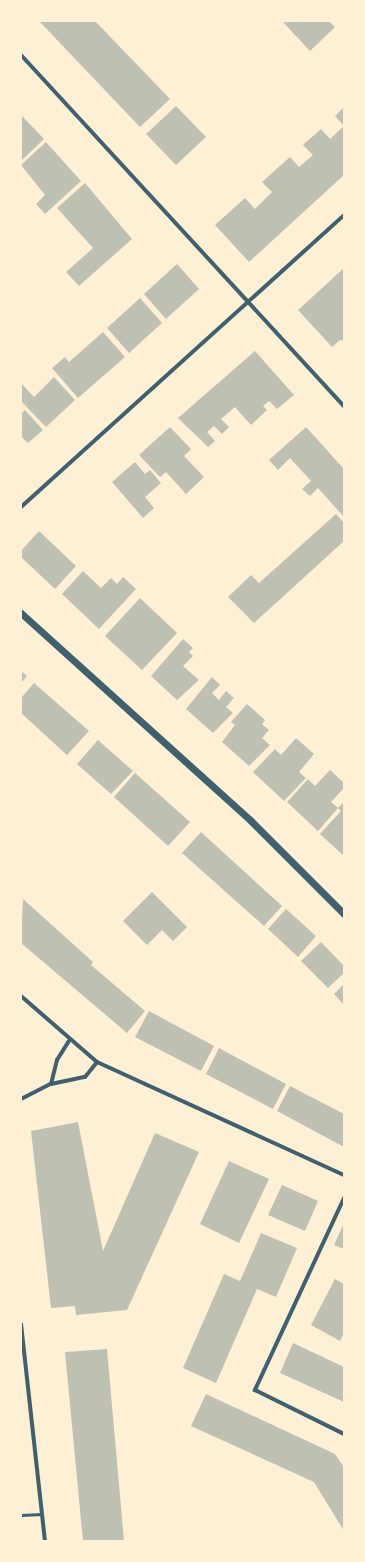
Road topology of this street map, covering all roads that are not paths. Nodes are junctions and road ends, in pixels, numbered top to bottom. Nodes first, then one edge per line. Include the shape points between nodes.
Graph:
1 (21, 55) edge
2 (344, 215) edge
3 (247, 302) junction
4 (344, 406) edge
5 (21, 507) edge
6 (21, 613) edge
7 (344, 914) edge
8 (21, 996) edge
9 (70, 1041) junction
10 (97, 1062) junction
11 (51, 1084) junction
12 (21, 1098) edge
13 (344, 1175) edge
14 (344, 1198) edge
15 (21, 1324) edge
16 (344, 1434) edge
17 (42, 1514) junction
18 (21, 1515) edge
19 (45, 1541) edge

1 - 3 street
2 - 3 street
3 - 4 street
3 - 5 street
6 - 7 street via 250,820
8 - 9 street
9 - 10 street
9 - 11 street via 57,1060
10 - 11 street via 85,1077
10 - 13 street
11 - 12 street
14 - 16 street via 255,1390
15 - 17 street
17 - 18 lane
17 - 19 street

